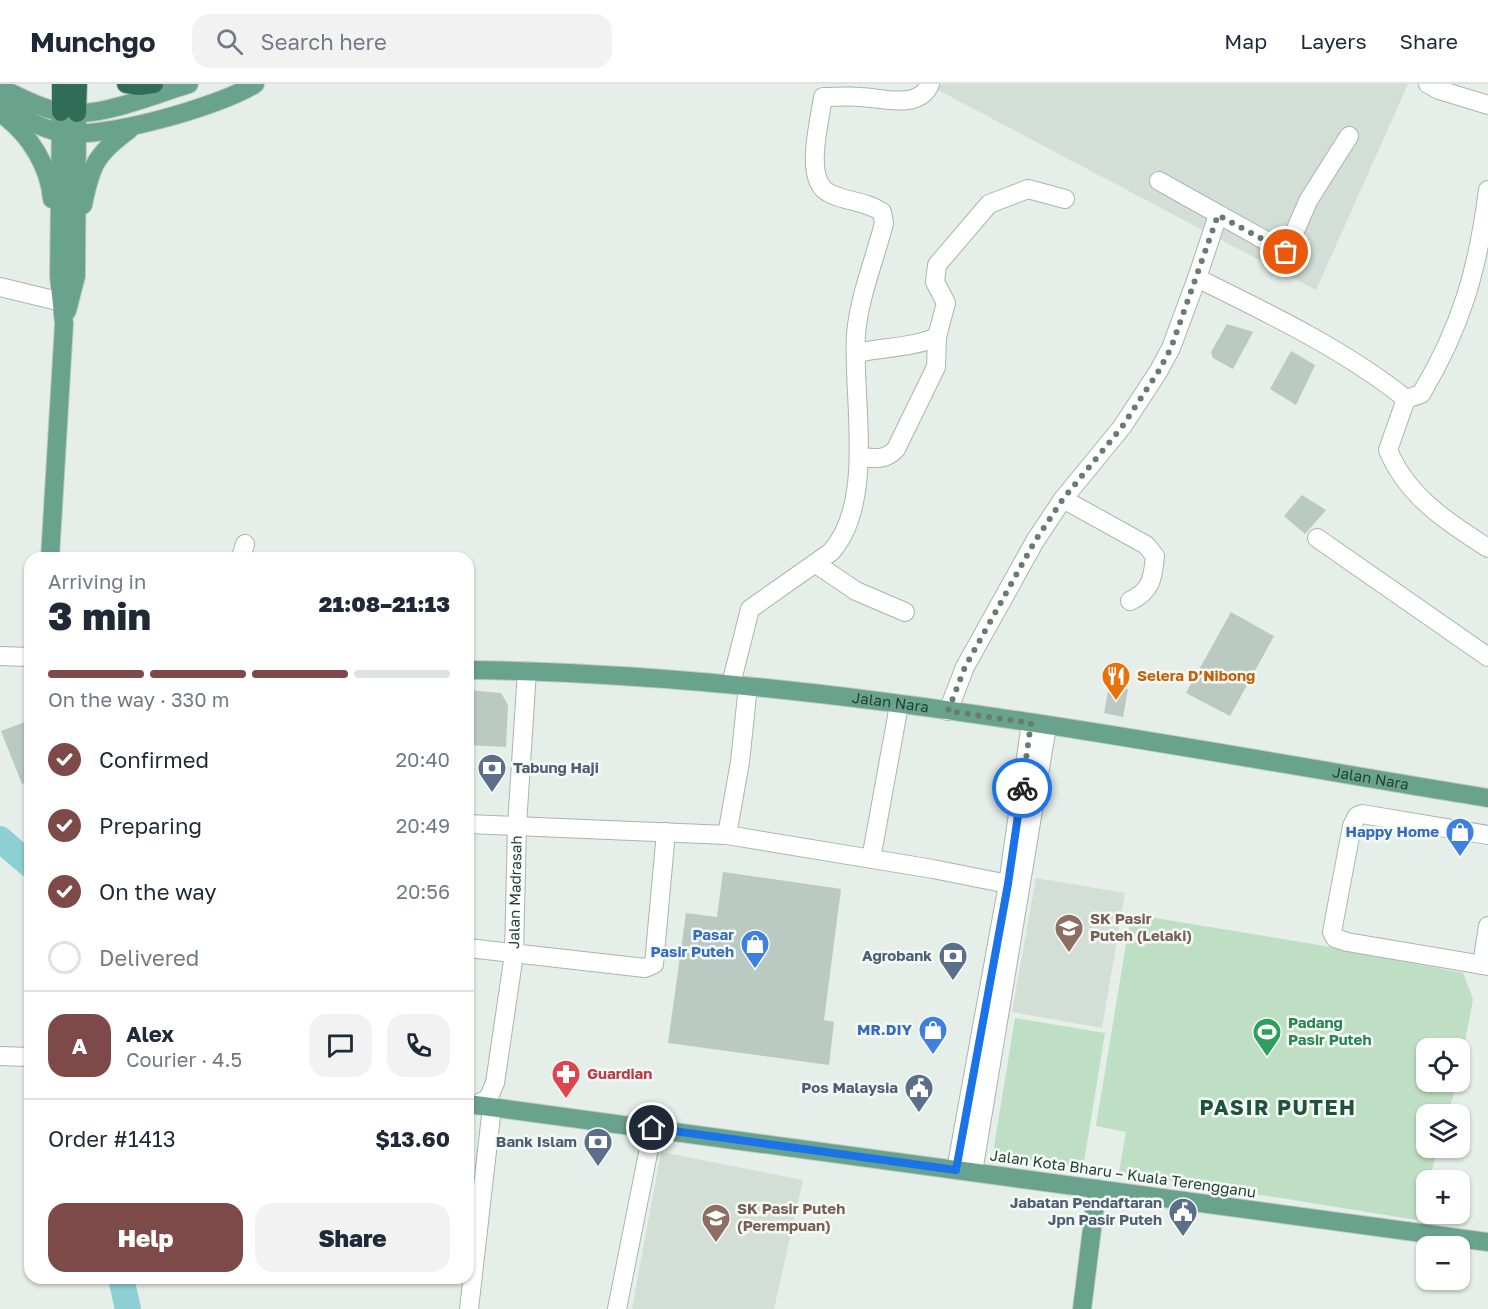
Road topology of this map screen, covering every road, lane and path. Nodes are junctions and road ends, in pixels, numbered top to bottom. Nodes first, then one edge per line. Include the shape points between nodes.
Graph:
1 (61, 84) edge
2 (78, 84) edge
3 (126, 84) edge
4 (154, 84) edge
5 (189, 84) edge
6 (255, 84) edge
7 (930, 84) edge
8 (1428, 84) edge
9 (0, 88) edge
10 (823, 90) edge
11 (0, 105) edge
12 (1488, 105) edge
13 (0, 113) edge
14 (69, 113) junction
15 (136, 125) junction
16 (69, 134) junction
17 (1349, 136) dead end
18 (1159, 181) dead end
19 (1488, 190) edge
20 (1065, 198) dead end
21 (1218, 215) junction
22 (67, 276) junction
23 (1197, 278) junction
24 (0, 287) edge
25 (62, 302) junction
26 (64, 324) junction
27 (937, 336) junction
28 (857, 353) junction
29 (1406, 399) junction
30 (859, 457) junction
31 (1063, 499) junction
32 (1317, 538) dead end
33 (1488, 548) edge
34 (51, 552) edge
35 (816, 564) junction
36 (1130, 601) dead end
37 (905, 612) dead end
38 (0, 656) edge
39 (24, 657) edge
40 (1488, 657) edge
41 (474, 670) edge
42 (527, 671) junction
43 (740, 685) junction
44 (899, 705) junction
45 (948, 711) junction
46 (1039, 725) junction
47 (1488, 798) edge
48 (474, 824) edge
49 (517, 825) junction
50 (666, 832) junction
51 (1488, 834) edge
52 (727, 835) junction
53 (871, 859) junction
54 (1008, 884) junction
55 (1488, 926) edge
56 (474, 949) edge
57 (514, 954) junction
58 (1485, 965) edge
59 (0, 1056) edge
60 (24, 1057) edge
61 (478, 1106) edge
62 (652, 1128) junction
63 (964, 1171) junction
64 (1097, 1189) junction
65 (474, 1196) edge
66 (1488, 1242) edge
67 (470, 1284) edge
68 (469, 1309) edge
69 (617, 1309) edge
70 (1082, 1309) edge

1 - 14 highway
2 - 14 highway
3 - 4 highway
5 - 14 main road via 103,109
6 - 15 main road via 238,95
7 - 10 street via 927,91 914,99 898,101
8 - 12 street
9 - 14 main road
10 - 28 street via 814,169 819,183 828,193 874,207 882,212 884,223 859,319
11 - 16 main road
13 - 22 main road via 23,132 51,183
14 - 16 main road
15 - 16 main road
15 - 22 main road via 106,147 97,159
16 - 22 main road
17 - 21 street via 1308,201 1286,252
18 - 21 street
19 - 29 street via 1483,233 1460,319 1421,394
20 - 27 street via 1028,189 989,204 937,266 935,282 946,303
21 - 23 street
22 - 25 main road
22 - 26 main road
23 - 29 street via 1298,331 1388,384
23 - 31 street via 1158,372 1122,427
24 - 25 street
25 - 26 main road
26 - 34 main road
27 - 28 street via 907,347
27 - 30 street via 936,367 896,449 880,459
28 - 30 street
29 - 33 street via 1388,450 1394,465 1411,490 1451,525
30 - 35 street via 852,510 842,540
31 - 36 street via 1146,545 1155,556 1153,576 1144,595
31 - 45 street via 1035,541 965,667
32 - 40 street
35 - 37 street via 856,591
35 - 43 street via 750,609
38 - 39 street
41 - 42 main road, Jalan Nara
42 - 43 main road, Jalan Nara
42 - 49 street, Jalan Madrasah
43 - 44 main road, Jalan Nara
43 - 52 street via 740,762
44 - 45 main road, Jalan Nara
44 - 53 street
45 - 46 main road, Jalan Nara
46 - 47 main road, Jalan Nara
46 - 54 street
46 - 63 street
48 - 49 street
49 - 50 street
49 - 57 street, Jalan Madrasah
50 - 52 street
50 - 57 street via 654,964 645,968
51 - 58 street via 1357,816 1332,932 1335,938
52 - 53 street
53 - 54 street
54 - 63 street
55 - 58 street
56 - 57 street
57 - 61 street, Jalan Madrasah via 495,1083 488,1098
59 - 60 street
61 - 62 main road, Jalan Kota Bharu – Kuala Terengganu
61 - 65 street
62 - 63 main road, Jalan Kota Bharu – Kuala Terengganu
62 - 69 street
63 - 64 main road, Jalan Kota Bharu – Kuala Terengganu
64 - 66 main road, Jalan Kota Bharu – Kuala Terengganu
64 - 70 main road
67 - 68 street

